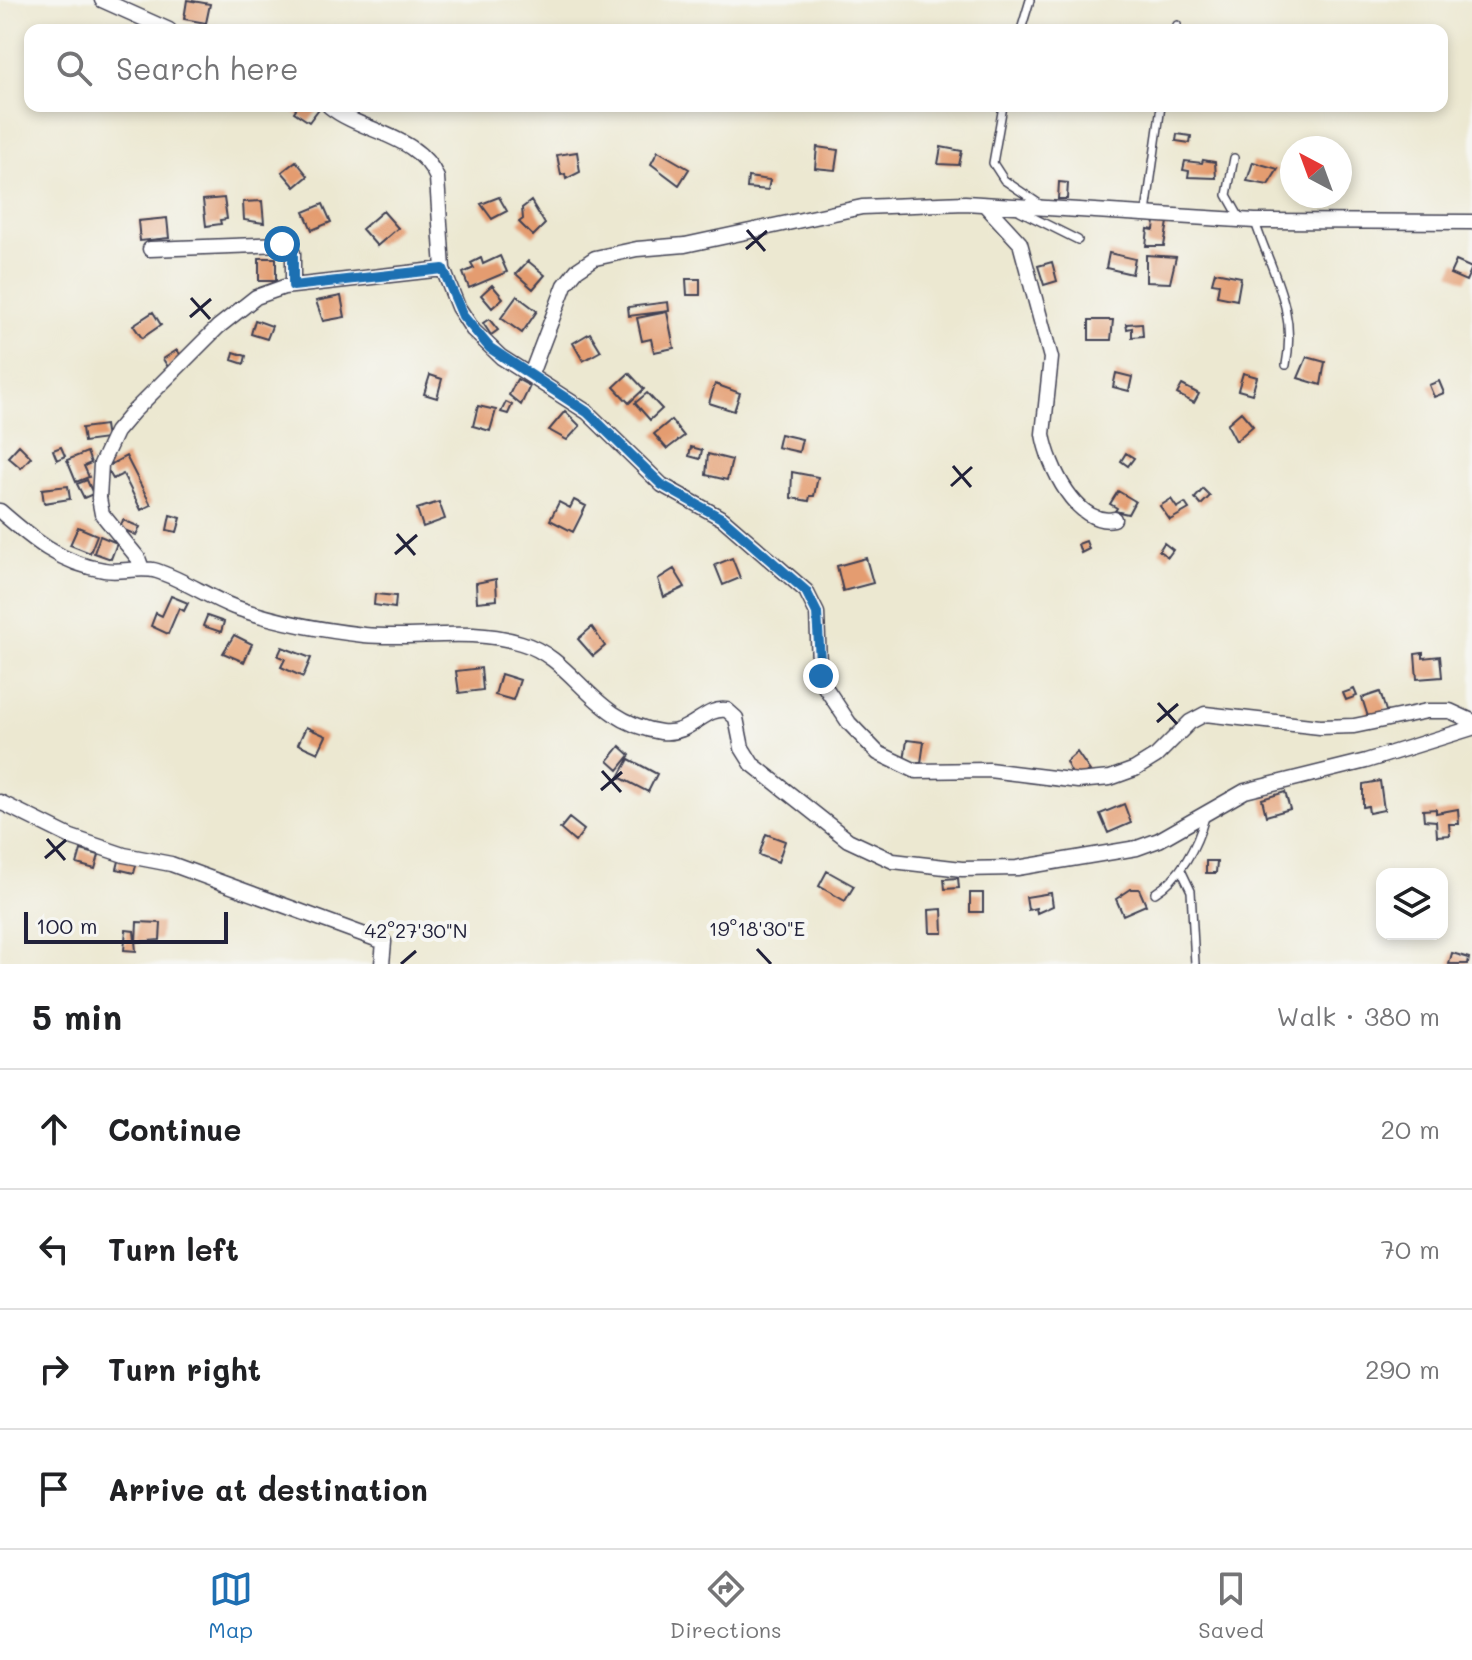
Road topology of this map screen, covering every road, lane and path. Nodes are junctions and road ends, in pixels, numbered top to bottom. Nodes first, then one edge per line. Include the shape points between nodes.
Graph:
1 (102, 0) edge
2 (1030, 0) edge
3 (156, 24) edge
4 (1023, 24) edge
5 (341, 112) edge
6 (1002, 112) edge
7 (1160, 112) edge
8 (1234, 158) dead end
9 (986, 205) junction
10 (1015, 208) junction
11 (1045, 209) junction
12 (1146, 215) junction
13 (1248, 221) junction
14 (1472, 222) edge
15 (1078, 240) dead end
16 (150, 249) dead end
17 (443, 269) junction
18 (293, 286) junction
19 (1286, 365) dead end
20 (531, 374) junction
21 (0, 511) edge
22 (1114, 519) dead end
23 (142, 569) junction
24 (1472, 721) edge
25 (1472, 728) edge
26 (0, 802) edge
27 (1207, 811) junction
28 (1181, 870) junction
29 (1155, 893) dead end
30 (382, 964) edge
31 (1195, 964) edge

1 - 3 street
2 - 4 lane
5 - 17 street via 396,139 430,165 437,178
6 - 11 lane via 993,163 998,173
7 - 12 lane
8 - 13 lane via 1227,195
9 - 10 street
9 - 20 street via 862,207 685,245 595,258 565,285
9 - 22 street via 1020,243 1051,358 1045,446 1072,498 1089,516 1101,522
10 - 11 street
10 - 15 lane
11 - 12 street
12 - 13 street
13 - 14 street
13 - 19 lane via 1287,309 1292,335
16 - 18 street via 282,244 293,253
17 - 18 street
17 - 20 street via 473,330 501,357
18 - 23 street via 256,297 218,327 116,432 101,464 100,505 106,522
20 - 24 street via 587,412 662,485 723,519 806,591 817,613 825,687 863,739 899,765 916,771 989,770 1078,781 1135,769 1205,714 1320,727 1354,726 1427,711 1450,711
21 - 23 street via 34,541 71,560 103,570
23 - 27 street via 161,572 234,607 300,624 364,635 470,636 523,643 546,656 620,721 638,726 688,730 717,709 727,710 736,718 742,748 752,764 848,840 893,861 989,869 1111,854 1159,840
25 - 27 street via 1366,761 1273,781
26 - 30 street via 71,837 209,877 384,942
27 - 28 lane
28 - 29 lane
28 - 31 lane via 1191,891

